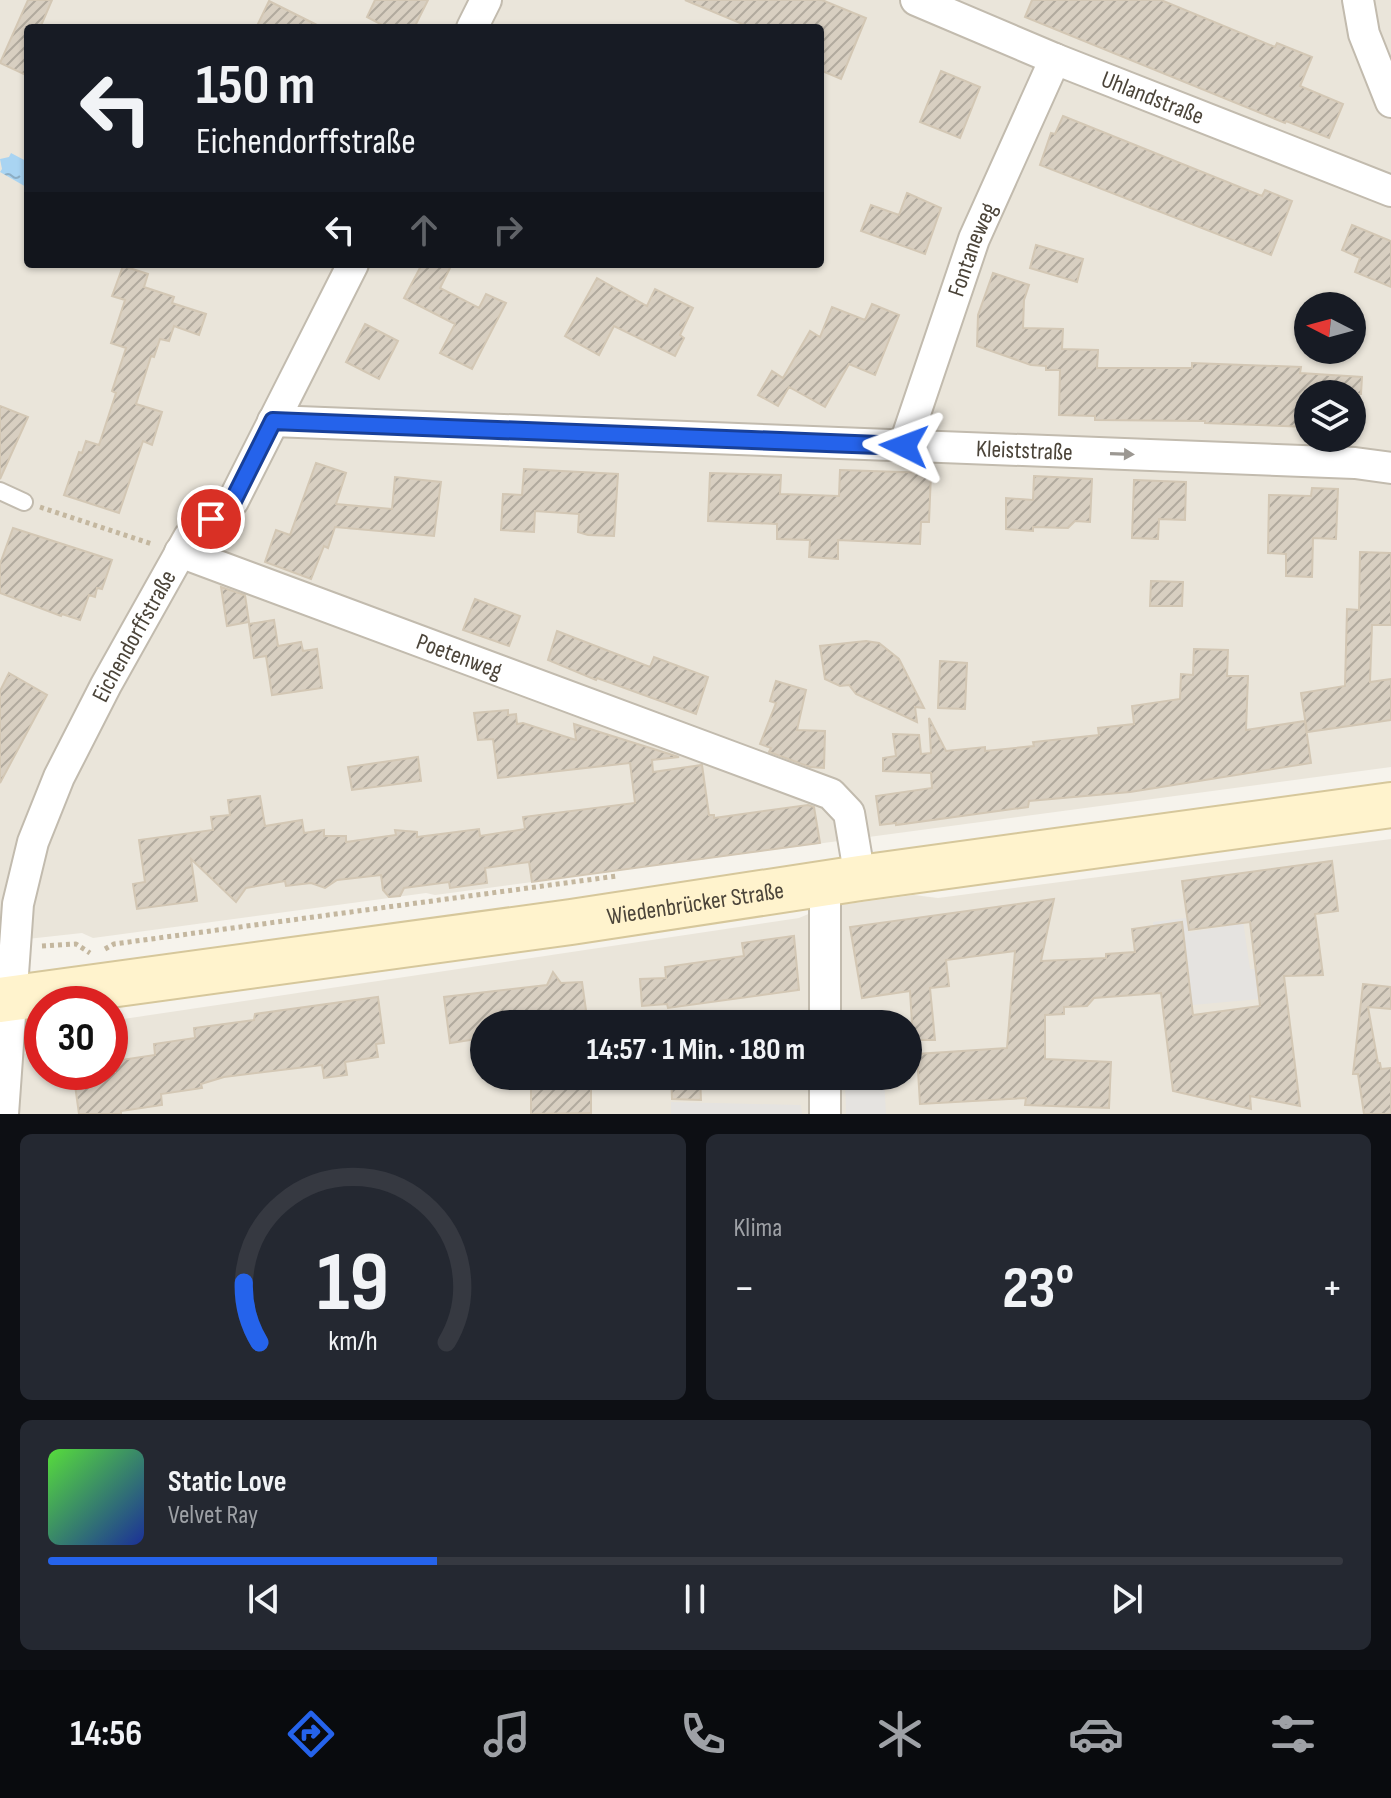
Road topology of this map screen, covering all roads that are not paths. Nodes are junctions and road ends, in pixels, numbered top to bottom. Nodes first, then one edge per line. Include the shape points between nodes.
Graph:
1 (486, 0) edge
2 (916, 0) edge
3 (1358, 0) edge
4 (474, 24) edge
5 (1055, 59) junction
6 (1391, 102) edge
7 (1391, 191) edge
8 (351, 268) edge
9 (273, 421) junction
10 (904, 446) junction
11 (1391, 468) edge
12 (0, 491) edge
13 (24, 502) road end
14 (180, 552) junction
15 (1391, 805) edge
16 (842, 880) junction
17 (6, 999) edge
18 (827, 1010) edge
19 (825, 1090) edge
20 (3, 1114) edge
21 (825, 1114) edge

1 - 4 street
2 - 5 street, Uhlandstraße
3 - 6 street via 1364,34
5 - 7 street, Uhlandstraße
5 - 10 street, Fontaneweg via 974,239
8 - 9 street, Eichendorffstraße
9 - 10 street, Kleiststraße
9 - 14 street, Eichendorffstraße via 233,501 189,537
10 -> 11 street, Kleiststraße
12 - 13 lane
14 - 16 street, Poetenweg via 831,794 849,813
14 - 17 street, Eichendorffstraße via 80,734 33,842 18,904
15 - 16 street, Wiedenbrücker Straße
16 - 17 street, Wiedenbrücker Straße
16 - 18 street, Poetenweg
17 - 20 street, Eichendorffstraße
19 - 21 street

